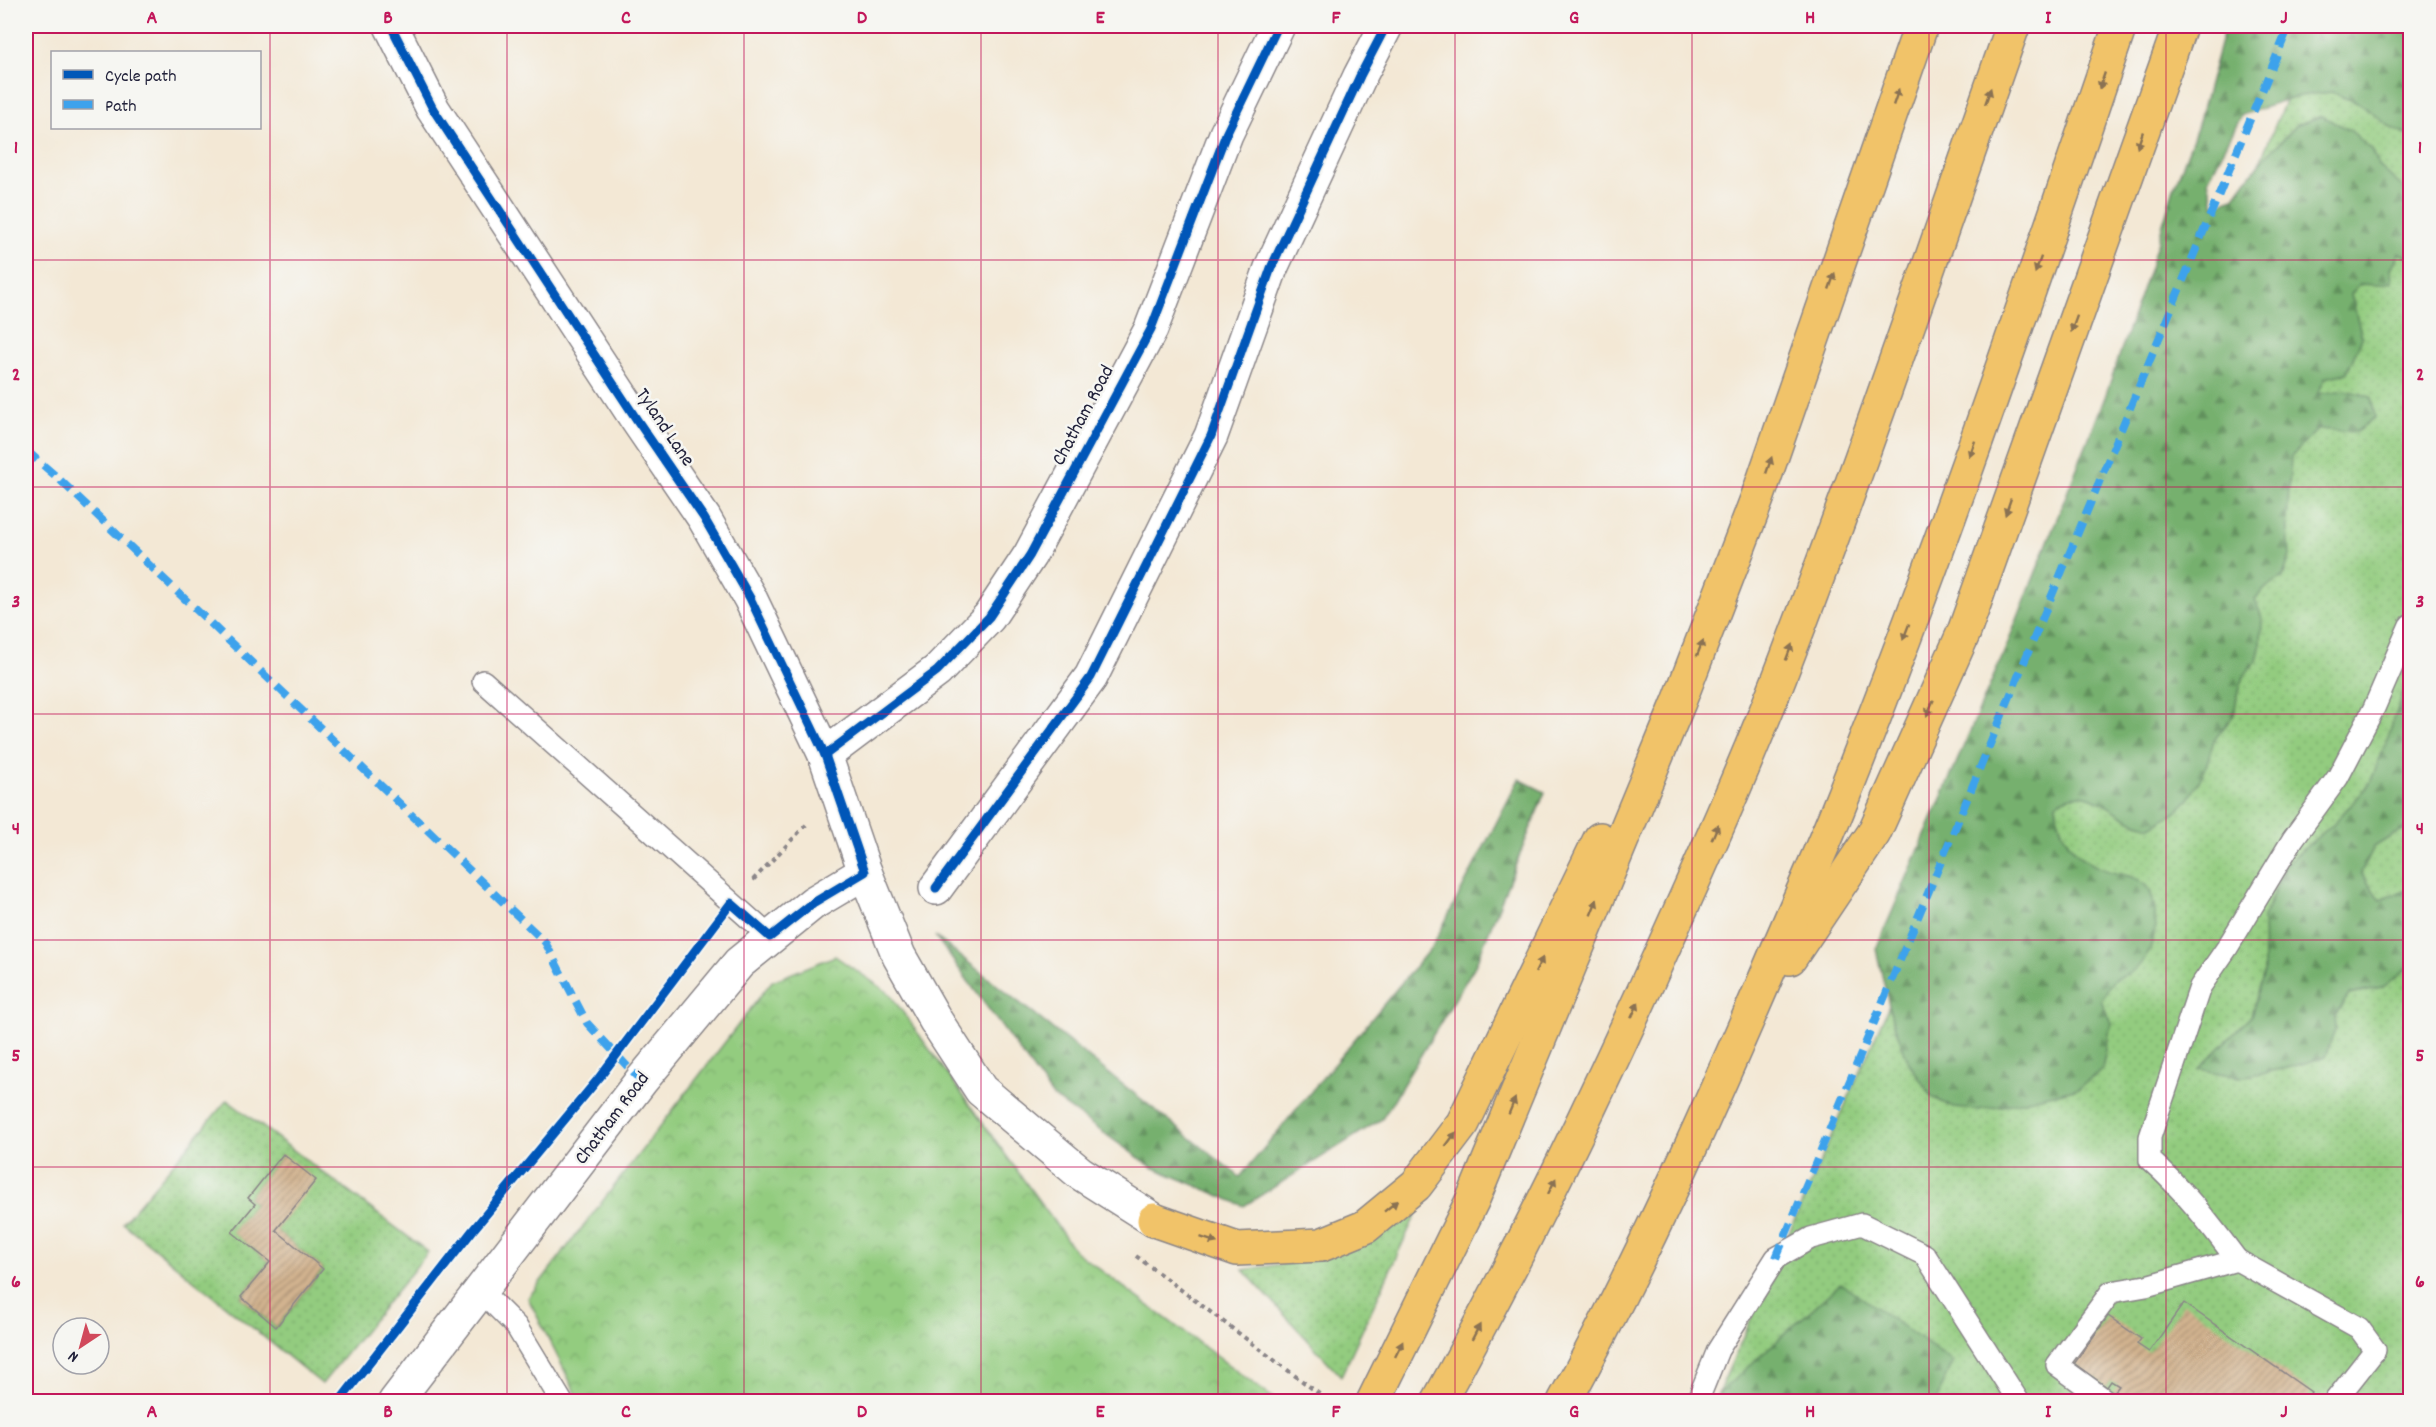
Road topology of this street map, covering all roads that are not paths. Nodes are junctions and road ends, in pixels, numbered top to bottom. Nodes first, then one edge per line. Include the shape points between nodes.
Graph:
1 (391, 26) edge
2 (1278, 26) edge
3 (1386, 26) edge
4 (1921, 26) edge
5 (2013, 26) edge
6 (2180, 26) edge
7 (2120, 28) edge
8 (2410, 625) edge
9 (483, 681) dead end
10 (1678, 702) junction
11 (825, 755) junction
12 (865, 872) junction
13 (936, 888) dead end
14 (770, 937) junction
15 (1744, 1026) junction
16 (1154, 1220) joint
17 (2237, 1260) junction
18 (480, 1290) junction
19 (395, 1401) edge
20 (562, 1401) edge
21 (1373, 1401) edge
22 (1438, 1401) edge
23 (1564, 1401) edge
24 (1697, 1401) edge
25 (2019, 1401) edge
26 (2108, 1401) edge
27 (2334, 1401) edge

1 - 11 street, Tyland Lane via 433,109 704,518 750,598
2 - 11 street, Chatham Road via 1226,134 1151,329 1030,555 989,616 937,671
3 - 13 street via 1271,268 1211,436 1091,677
10 -> 4 highway via 1757,499
22 -> 5 highway via 1576,1138 1714,834 1812,592
6 -> 15 highway via 1964,632 1874,833
7 -> 15 highway via 1911,618 1833,820
8 - 17 lane via 2338,777 2293,839 2200,987 2150,1137 2150,1160 2198,1209
9 - 14 lane
16 -> 10 highway via 1237,1249 1321,1245 1365,1227 1416,1185 1463,1123 1597,846
21 -> 10 highway via 1473,1199
11 - 12 street, Tyland Lane
12 - 14 street, Chatham Road via 813,903
12 - 16 street, Tyland Lane via 899,956 981,1090 1080,1173
14 - 18 street, Chatham Road via 739,963 656,1062
15 - 23 highway via 1603,1330
17 - 26 lane via 2111,1292 2057,1365
17 - 27 lane via 2359,1328 2375,1350
18 - 19 street, Chatham Road
18 - 20 lane via 516,1326
24 - 25 lane via 1718,1350 1776,1258 1811,1238 1862,1224 1925,1255

